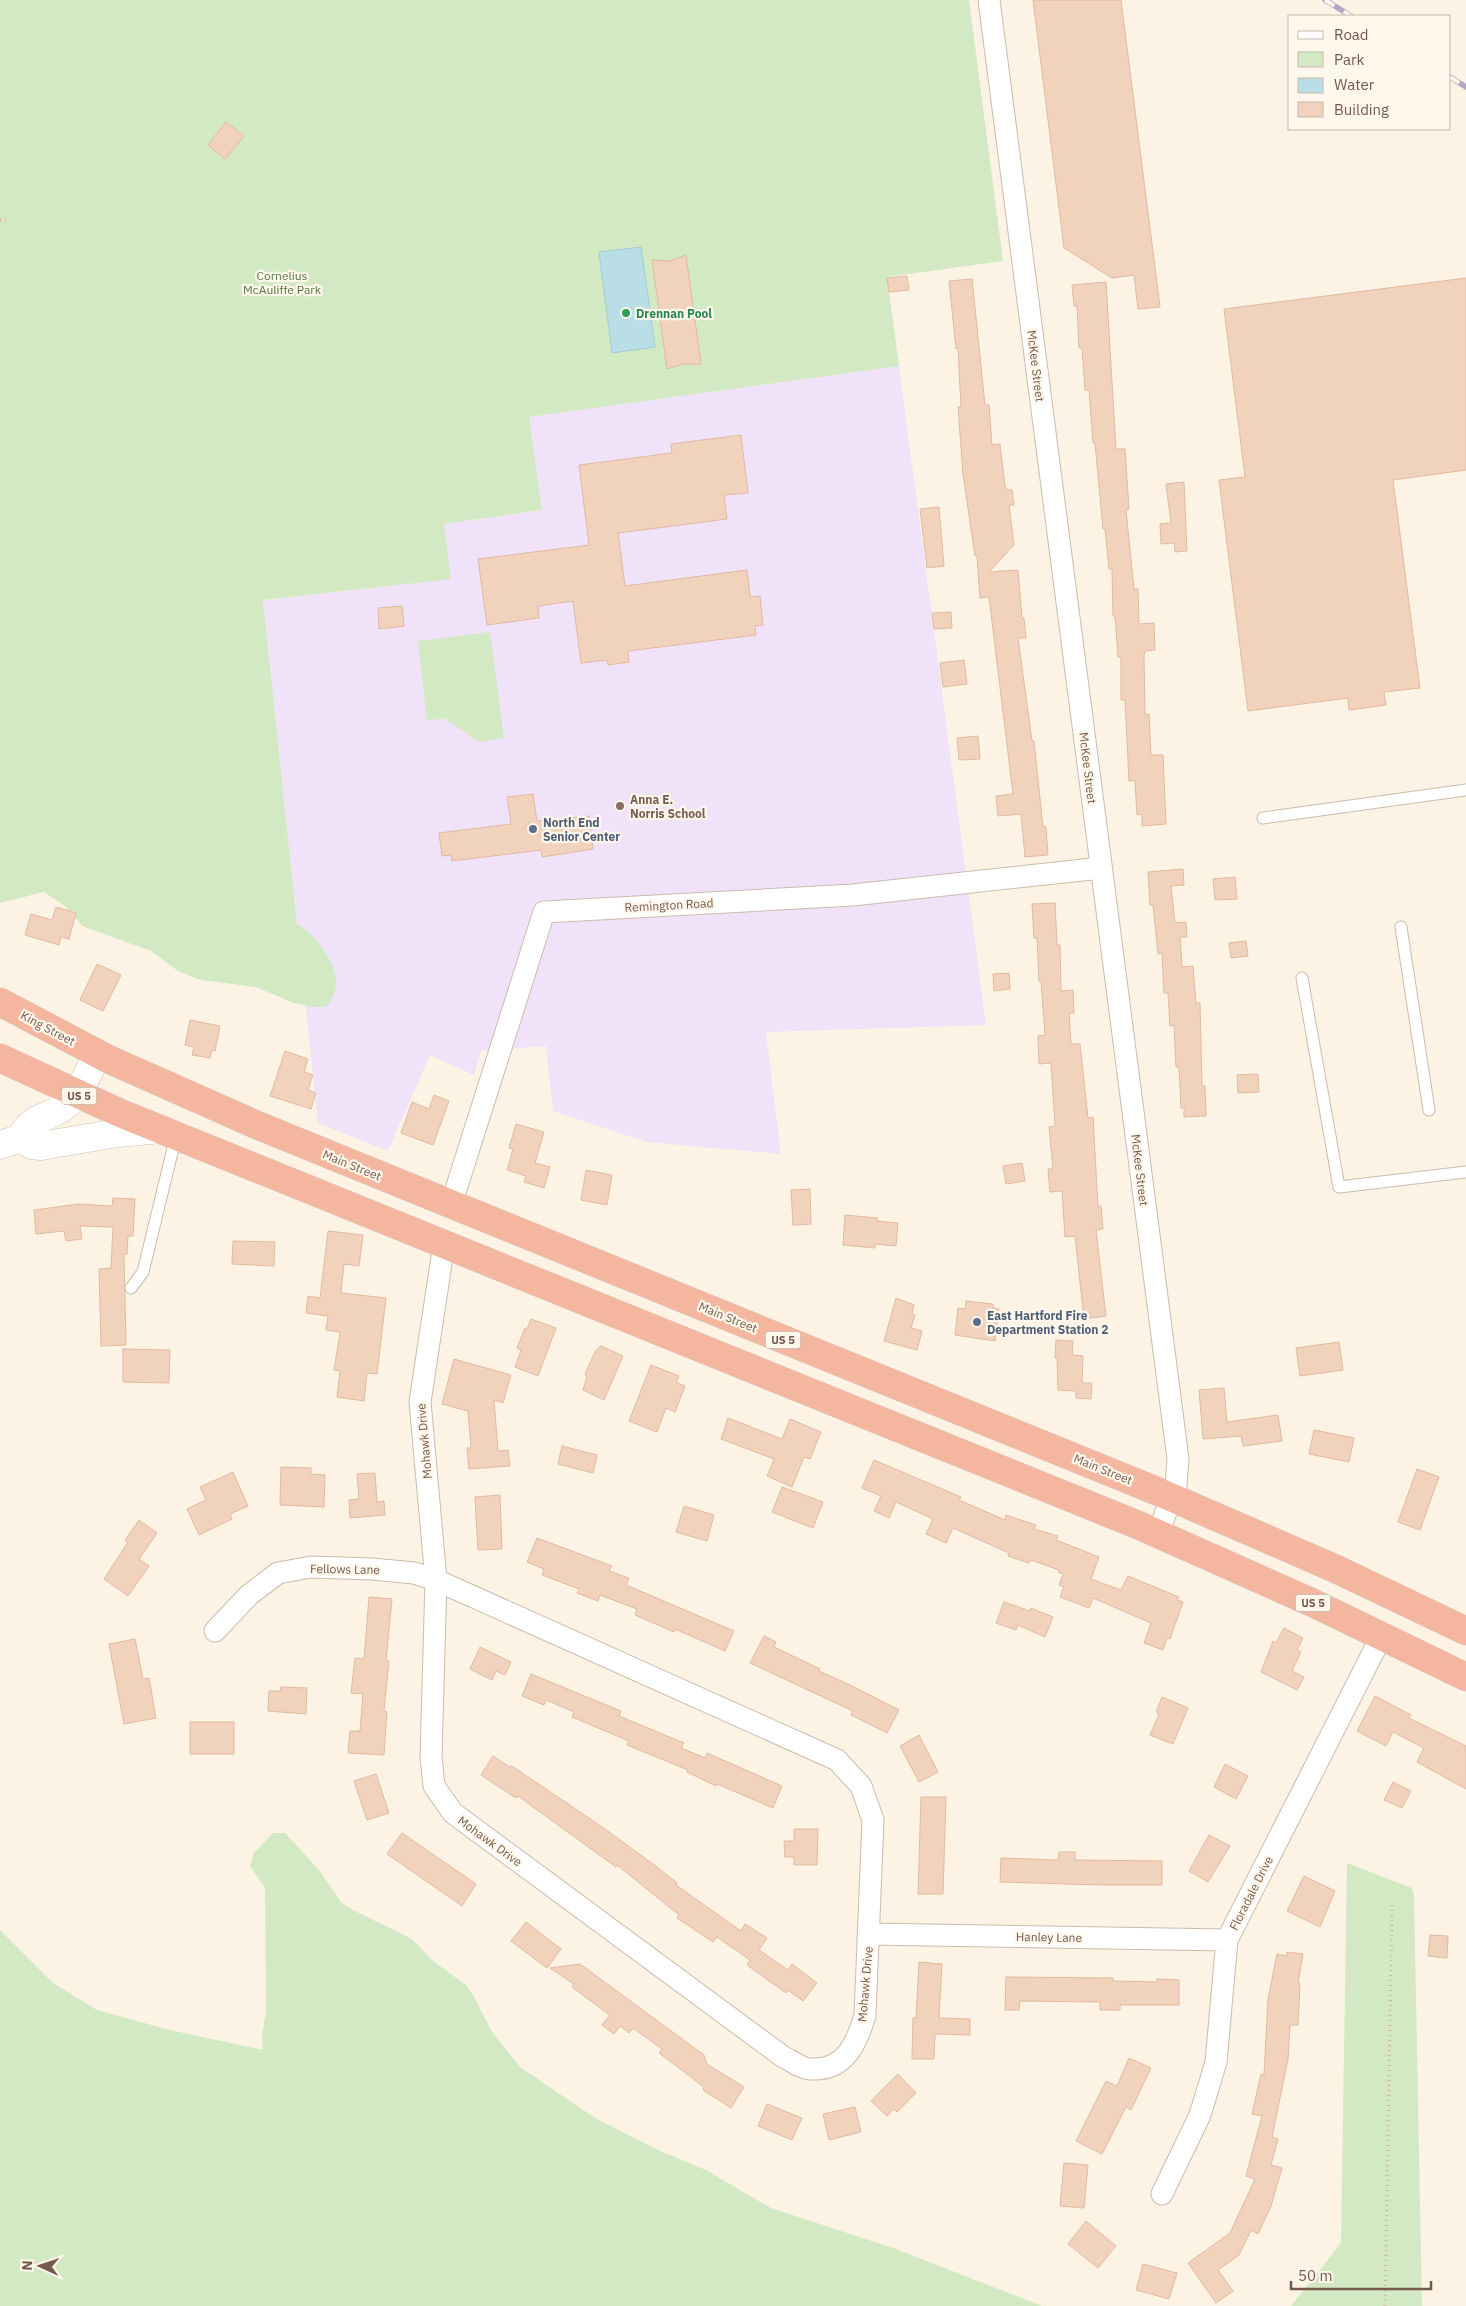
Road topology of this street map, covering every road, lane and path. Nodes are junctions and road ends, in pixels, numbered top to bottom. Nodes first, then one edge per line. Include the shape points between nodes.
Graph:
1 (989, 0) edge
2 (0, 220) edge
3 (10, 220) dead end
4 (1466, 790) edge
5 (1263, 818) dead end
6 (1101, 868) junction
7 (1401, 927) dead end
8 (1302, 978) dead end
9 (0, 1002) edge
10 (97, 1054) junction
11 (0, 1058) edge
12 (76, 1094) junction
13 (1429, 1110) dead end
14 (168, 1133) junction
15 (10, 1142) edge
16 (1466, 1172) edge
17 (451, 1205) junction
18 (444, 1244) junction
19 (131, 1288) dead end
20 (967, 1414) junction
21 (953, 1450) junction
22 (1172, 1497) junction
23 (1158, 1533) junction
24 (436, 1580) junction
25 (215, 1631) dead end
26 (1466, 1631) edge
27 (1382, 1636) junction
28 (1466, 1677) edge
29 (1392, 1904) dead end
30 (870, 1934) junction
31 (1227, 1940) junction
32 (1162, 2194) dead end
33 (1385, 2306) edge

1 - 6 street, McKee Street
2 - 3 path
4 - 5 lane
6 - 17 street, Remington Road via 853,895 544,912
6 - 22 street, McKee Street via 1178,1459 1177,1482
7 - 13 lane
8 - 16 lane via 1340,1187
9 - 10 highway, King Street / US 5
10 - 12 street
10 - 17 highway, Main Street / US 5 via 250,1122
11 - 12 highway, US 5
12 - 14 highway, US 5
12 - 15 street via 61,1108 31,1123
14 - 15 street via 117,1133 41,1146
14 - 18 highway, US 5
14 - 19 lane via 143,1272
17 - 20 highway, Main Street / US 5
18 - 21 highway, US 5
18 - 24 street, Mohawk Drive via 420,1402
20 - 21 highway
20 - 22 highway, Main Street / US 5
21 - 23 highway, US 5
22 - 23 street, McKee Street
22 - 26 highway, Main Street / US 5 via 1301,1553
23 - 27 highway, US 5
24 - 25 street, Fellows Lane via 414,1573 372,1568 311,1566 278,1573 249,1595
24 - 30 street, Mohawk Drive via 837,1760 861,1786 873,1820
24 - 30 street, Mohawk Drive via 431,1756 434,1786 453,1813 782,2056 810,2070 837,2064 857,2041 865,2016
27 - 28 highway, US 5
27 - 31 street, Floradale Drive
29 - 33 path
30 - 31 street, Hanley Lane
31 - 32 street, Floradale Drive via 1216,2062 1200,2115

